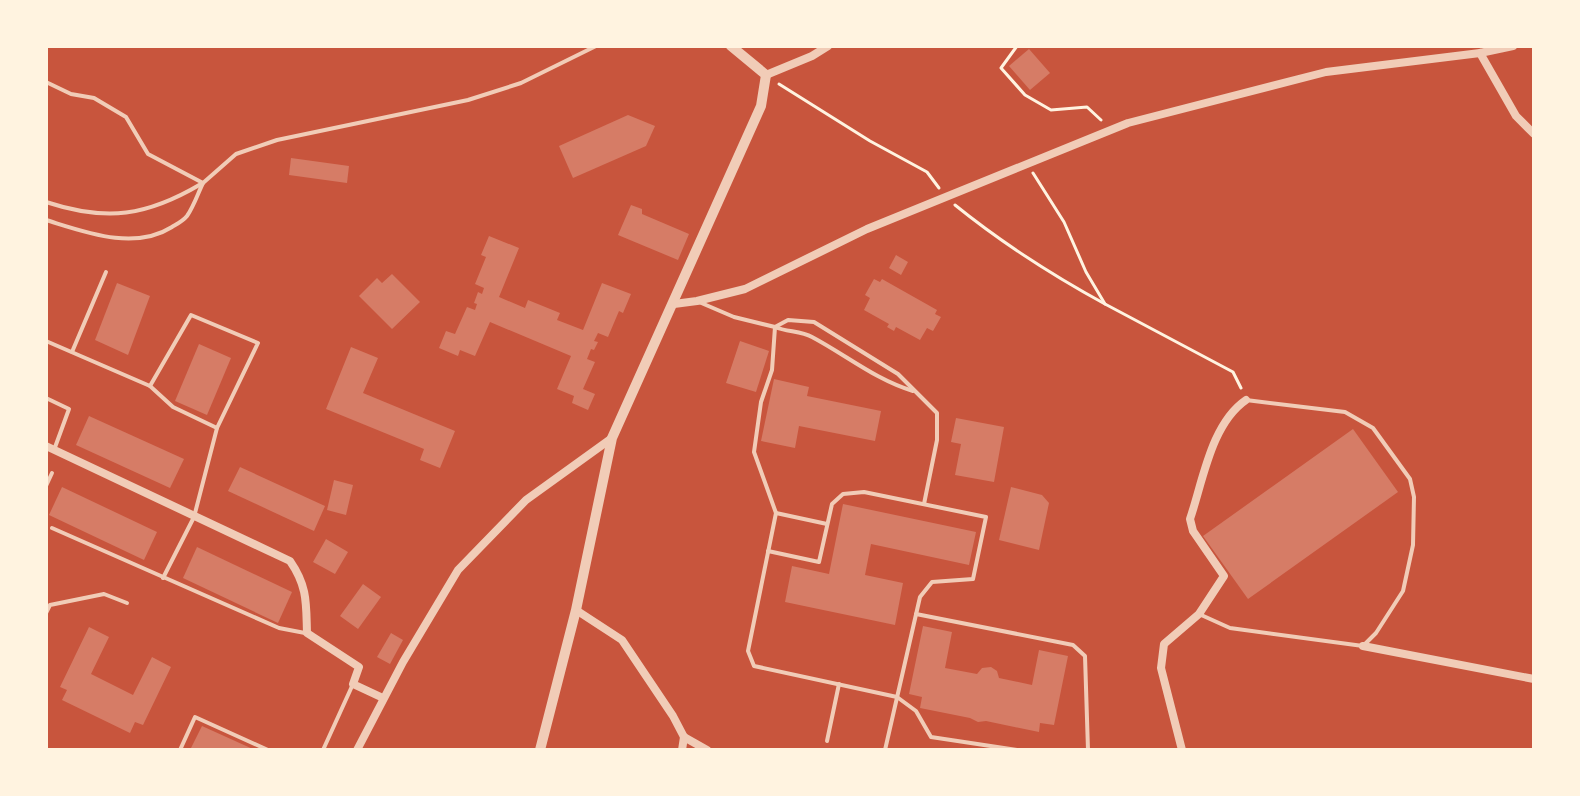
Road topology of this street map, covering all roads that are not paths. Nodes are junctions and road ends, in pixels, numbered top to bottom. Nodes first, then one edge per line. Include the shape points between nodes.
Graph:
1 (596, 46) edge
2 (731, 46) edge
3 (828, 46) edge
4 (1513, 46) edge
5 (1480, 53) junction
6 (766, 75) junction
7 (46, 82) edge
8 (1534, 134) edge
9 (203, 183) junction
10 (46, 202) edge
11 (46, 220) edge
12 (106, 272) dead end
13 (697, 301) junction
14 (674, 304) junction
15 (775, 327) junction
16 (46, 341) edge
17 (72, 352) junction
18 (150, 386) junction
19 (915, 391) junction
20 (46, 398) edge
21 (1246, 400) joint
22 (217, 428) junction
23 (612, 438) junction
24 (50, 448) edge
25 (52, 473) dead end
26 (46, 486) edge
27 (924, 504) junction
28 (776, 513) junction
29 (194, 517) junction
30 (827, 524) junction
31 (52, 528) dead end
32 (768, 551) junction
33 (163, 578) junction
34 (127, 603) dead end
35 (48, 604) edge
36 (576, 610) junction
37 (46, 613) edge
38 (916, 614) junction
39 (1199, 614) junction
40 (307, 633) junction
41 (1363, 646) junction
42 (1534, 679) edge
43 (353, 684) junction
44 (839, 684) junction
45 (897, 697) junction
46 (383, 698) junction
47 (684, 737) junction
48 (827, 741) dead end
49 (180, 750) edge
50 (268, 750) edge
51 (323, 750) edge
52 (357, 750) edge
53 (540, 750) edge
54 (682, 750) edge
55 (707, 750) edge
56 (885, 750) edge
57 (1017, 750) edge
58 (1088, 750) edge
59 (1182, 750) edge

1 - 9 lane via 521,83 468,100 277,140 236,154
2 - 6 street
3 - 6 street
4 - 5 street
5 - 8 street via 1516,116
5 - 13 street via 1326,72 1128,123 867,229 745,289
6 - 14 street via 761,106
7 - 9 lane via 94,98 126,117 148,154
9 - 10 lane via 170,202 138,211 90,213
9 - 11 lane via 186,219 144,238 119,238
12 - 17 lane
13 - 14 street
13 - 15 lane
14 - 23 street
15 - 19 lane via 808,334 894,385
15 - 19 lane via 788,320 814,322 898,374
15 - 28 lane via 772,370 754,452
16 - 17 lane
17 - 18 lane
18 - 22 lane via 173,407
18 - 22 lane via 191,315 258,343
19 - 27 lane via 937,413
20 - 24 lane via 69,409
21 - 39 street via 1221,425 1190,519 1224,576
21 - 41 lane via 1345,412 1373,428 1410,479 1413,545 1403,591
22 - 29 lane
23 - 36 street
23 - 46 street via 526,500 458,570
24 - 29 street
25 - 26 lane
27 - 30 lane via 864,492 843,494 832,504
27 - 38 lane via 986,517 973,579 932,582 920,597
28 - 30 lane
28 - 32 lane
29 - 33 lane
29 - 40 street via 290,561 306,590
30 - 32 lane via 819,562
31 - 33 lane
32 - 44 lane via 748,651 754,666
33 - 40 lane via 279,628
34 - 35 lane via 104,594
35 - 37 lane
36 - 47 street via 622,640
36 - 53 street
38 - 45 lane
38 - 58 lane via 1073,645 1085,656
39 - 41 lane via 1230,628
39 - 59 street via 1164,644 1161,668
40 - 43 street via 359,667
41 - 42 street
43 - 46 street
43 - 51 lane
44 - 45 lane
44 - 48 lane
45 - 56 lane
45 - 57 lane via 916,711 931,737
46 - 52 street
47 - 54 street
47 - 55 street
49 - 50 lane via 195,717

